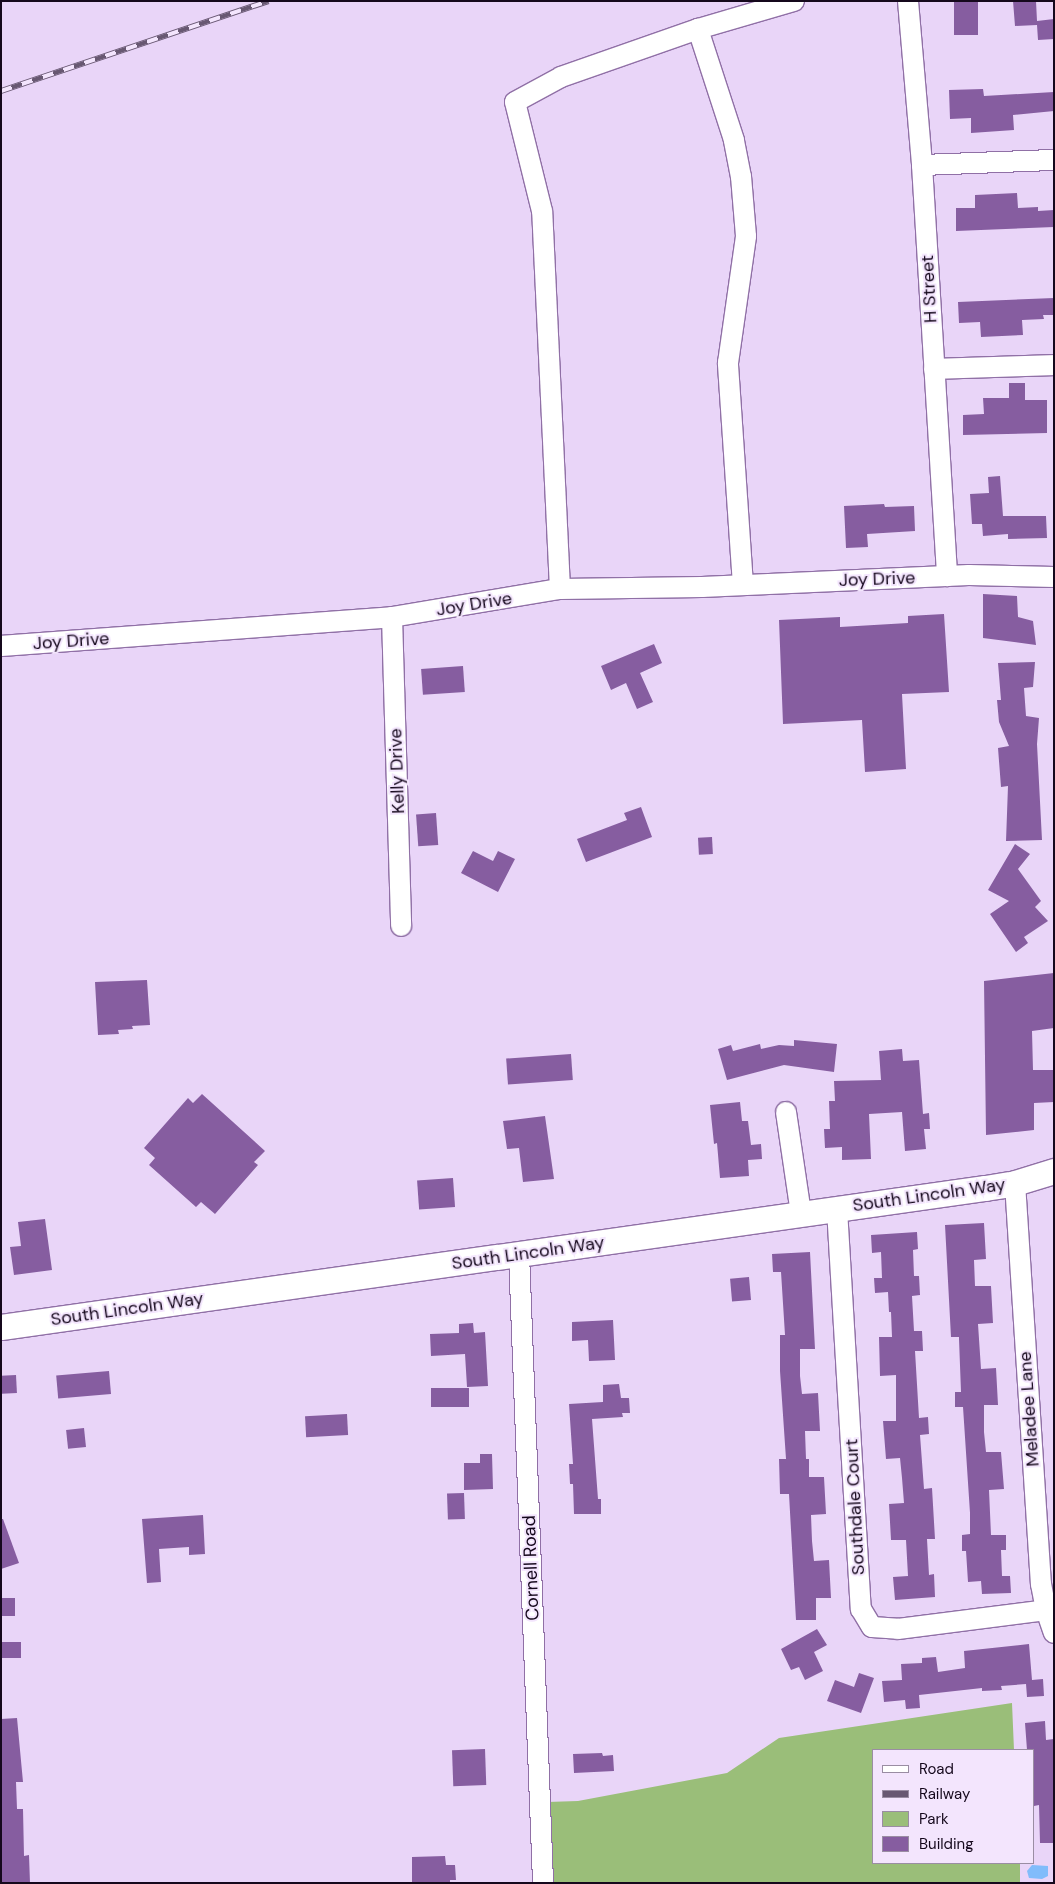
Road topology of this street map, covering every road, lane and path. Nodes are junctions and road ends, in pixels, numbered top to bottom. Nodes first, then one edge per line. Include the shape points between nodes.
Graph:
1 (794, 1) edge
2 (908, 1) edge
3 (698, 29) junction
4 (1054, 160) edge
5 (922, 165) junction
6 (1054, 365) edge
7 (934, 369) junction
8 (947, 576) junction
9 (1054, 577) edge
10 (744, 585) junction
11 (560, 589) junction
12 (392, 617) junction
13 (1, 646) edge
14 (401, 926) dead end
15 (786, 1112) dead end
16 (1054, 1171) edge
17 (1014, 1182) junction
18 (837, 1209) junction
19 (801, 1214) junction
20 (519, 1254) junction
21 (1, 1327) edge
22 (1046, 1610) junction
23 (1054, 1633) edge
24 (543, 1883) edge

1 - 3 street
2 - 5 street, H Street
3 - 10 street via 734,140 742,176 746,236 728,362
3 - 11 street via 561,77 514,102 542,211
4 - 5 street
5 - 7 street, H Street
6 - 7 street
7 - 8 street, H Street
8 - 9 street, Joy Drive
8 - 10 street, Joy Drive
10 - 11 street, Joy Drive
11 - 12 street, Joy Drive
12 - 13 street, Joy Drive
12 - 14 street, Kelly Drive
15 - 19 street
16 - 17 main road, South Lincoln Way
17 - 18 main road, South Lincoln Way
17 - 22 street, Meladee Lane via 1040,1584
18 - 19 main road, South Lincoln Way
18 - 22 street, Southdale Court via 861,1609 872,1627 898,1629
19 - 20 main road, South Lincoln Way
20 - 21 main road, South Lincoln Way
20 - 24 street, Cornell Road
22 - 23 street, Meladee Lane

